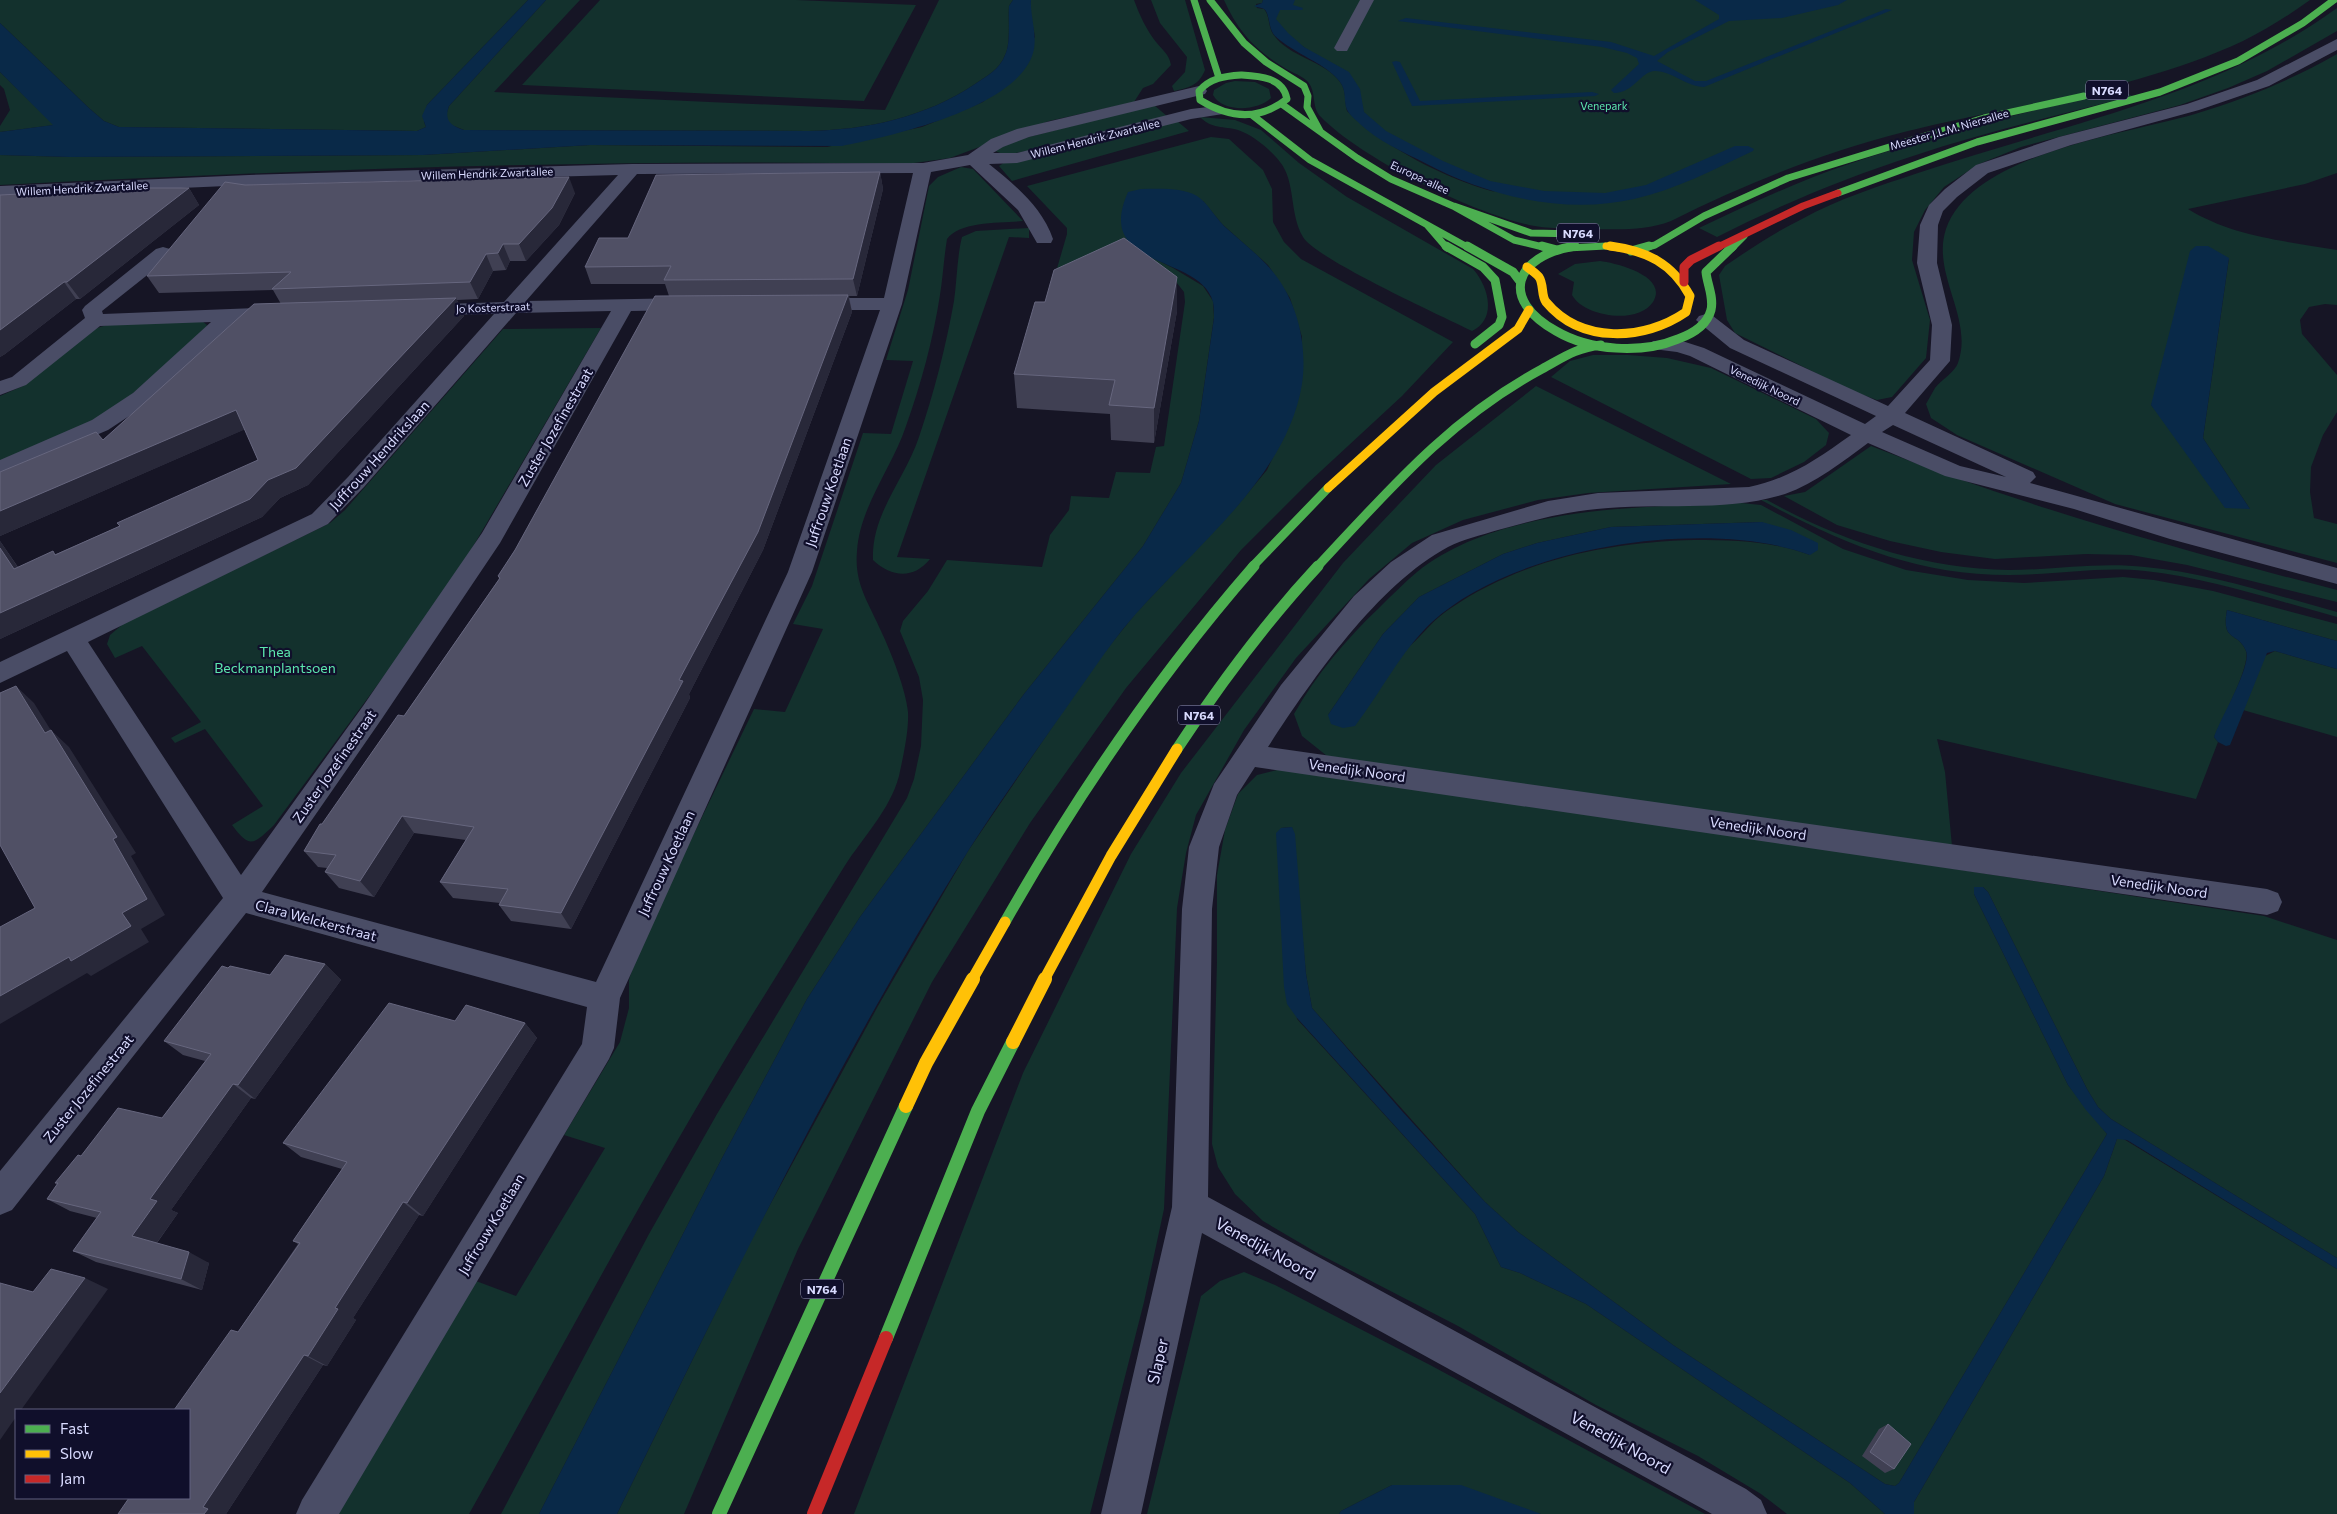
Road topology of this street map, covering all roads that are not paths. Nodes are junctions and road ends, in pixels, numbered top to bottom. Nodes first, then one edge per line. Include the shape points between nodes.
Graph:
1 (1194, 0) edge
2 (1208, 0) edge
3 (1366, 0) edge
4 (2334, 0) edge
5 (1217, 27) dead end
6 (2279, 37) junction
7 (2337, 44) edge
8 (1342, 48) dead end
9 (1241, 62) dead end
10 (2184, 70) dead end
11 (1254, 75) junction
12 (1219, 78) junction
13 (1199, 91) junction
14 (2098, 92) dead end
15 (1283, 104) junction
16 (1217, 111) junction
17 (1252, 115) junction
18 (1320, 131) junction
19 (973, 159) junction
20 (922, 168) junction
21 (632, 169) junction
22 (0, 191) edge
23 (1454, 206) junction
24 (1704, 216) junction
25 (1428, 226) junction
26 (1653, 233) dead end
27 (1621, 236) dead end
28 (1744, 236) junction
29 (1044, 239) dead end
30 (1557, 250) junction
31 (1631, 251) junction
32 (163, 253) edge
33 (1527, 267) junction
34 (1519, 280) junction
35 (1684, 282) junction
36 (625, 304) junction
37 (712, 304) edge
38 (798, 304) edge
39 (892, 304) junction
40 (513, 306) junction
41 (401, 310) edge
42 (1529, 310) junction
43 (297, 312) edge
44 (1697, 313) junction
45 (231, 314) junction
46 (95, 320) junction
47 (1589, 330) junction
48 (1568, 337) junction
49 (1601, 345) junction
50 (1660, 345) junction
51 (1555, 346) dead end
52 (1540, 356) dead end
53 (1510, 386) junction
54 (0, 389) edge
55 (1434, 392) junction
56 (1891, 416) junction
57 (1867, 434) junction
58 (0, 469) edge
59 (2080, 503) junction
60 (2337, 576) edge
61 (72, 638) junction
62 (0, 673) edge
63 (1248, 755) junction
64 (240, 899) junction
65 (2268, 902) dead end
66 (604, 998) junction
67 (0, 1198) edge
68 (1190, 1207) junction
69 (316, 1514) edge
70 (719, 1514) edge
71 (814, 1514) edge
72 (1121, 1514) edge
73 (1747, 1514) edge

1 - 12 main road
2 - 5 main road
2 - 18 main road via 1244,43 1266,62 1304,86 1307,107
3 - 8 street
4 - 6 main road, Meester J.L.M. Niersallee / N764
6 - 10 main road, Meester J.L.M. Niersallee / N764
6 - 28 main road, Meester J.L.M. Niersallee / N764 via 2238,61 2160,92 1978,142 1922,161 1803,206
7 - 56 street via 2263,83 1982,169 1952,193 1935,209 1929,225 1927,263 1942,325 1940,361
9 - 11 main road
11 - 12 main road
11 - 15 main road via 1284,87 1287,99
12 - 13 main road via 1205,83
13 - 16 main road via 1200,100
13 - 19 street, Willem Hendrik Zwartallee via 1023,133 997,143
14 - 24 main road, Meester J.L.M. Niersallee / N764 via 1984,118 1875,150 1788,178
15 - 17 main road via 1270,112
15 - 18 main road, Europa-allee
16 - 17 main road
16 - 19 street, Willem Hendrik Zwartallee via 1191,114 1017,158
17 - 25 main road via 1310,160
18 - 23 main road, Europa-allee via 1384,175
19 - 20 street, Willem Hendrik Zwartallee
19 - 29 street via 1006,186 1037,223
20 - 21 street, Willem Hendrik Zwartallee
20 - 39 street, Juffrouw Koetlaan
21 - 22 street, Willem Hendrik Zwartallee
21 - 40 street, Juffrouw Hendrikslaan
23 - 27 main road, N764 via 1531,233
23 - 30 main road, Europa-allee via 1516,240 1541,249
24 - 26 main road, N764
24 - 31 main road, Meester J.L.M. Niersallee / N764 via 1656,245
25 - 33 main road via 1468,236
25 - 34 main road via 1514,272
25 - 55 main road via 1447,248 1483,267 1495,280 1502,310 1501,321 1464,353
28 - 35 main road, Meester J.L.M. Niersallee / N764 via 1691,260 1684,267
28 - 44 main road, Meester J.L.M. Niersallee / N764 via 1706,272 1712,304
30 - 31 main road, N764 via 1592,245
30 - 33 main road, N764
31 - 35 main road, N764 via 1663,264
32 - 46 street via 92,310
33 - 34 main road, N764
33 - 47 main road via 1540,278 1541,292 1548,307 1565,320
34 - 42 main road, N764
35 - 44 main road
36 - 37 street, Jo Kosterstraat
36 - 40 street, Jo Kosterstraat
36 - 64 street, Zuster Jozefinestraat via 492,537
38 - 39 street
39 - 66 street, Juffrouw Koetlaan via 800,572
40 - 41 street, Jo Kosterstraat
40 - 61 street, Juffrouw Hendrikslaan via 320,519
42 - 48 main road, N764 via 1540,322
42 - 55 main road, N764 via 1518,329
43 - 45 street
44 - 47 main road via 1655,331 1625,335
44 - 50 main road, N764 via 1702,325 1689,335
44 - 56 street, Venedijk Noord via 1737,344
45 - 46 street
45 - 58 street via 141,398 100,425
46 - 54 street via 19,381
47 - 48 main road
48 - 49 main road, N764
48 - 51 main road
49 - 50 main road, N764
49 - 53 main road, N764 via 1582,347
50 - 57 street, Venedijk Noord via 1679,346 1697,352
52 - 53 main road, N764
53 - 71 main road, N764 via 1466,417 1416,461 1286,600 1219,685 1145,796 1070,927 978,1111
55 - 70 main road, N764 via 1312,503 1243,578 1174,661 1087,783 1011,910 926,1063
56 - 57 street
56 - 59 street, Venedijk Noord
57 - 59 street, Venedijk Noord via 1953,471
57 - 63 street via 1812,472 1778,488 1719,498 1598,501 1548,509 1440,541 1400,568 1363,602 1290,692
59 - 60 street, Venedijk Noord
61 - 62 street, Juffrouw Hendrikslaan
61 - 64 street, Clara Welckerstraat
63 - 65 street, Venedijk Noord
63 - 68 street via 1224,792 1204,847 1197,909
64 - 66 street, Clara Welckerstraat
64 - 67 street, Zuster Jozefinestraat
66 - 69 street, Juffrouw Koetlaan via 598,1048
68 - 72 street, Slaper
68 - 73 street, Venedijk Noord

